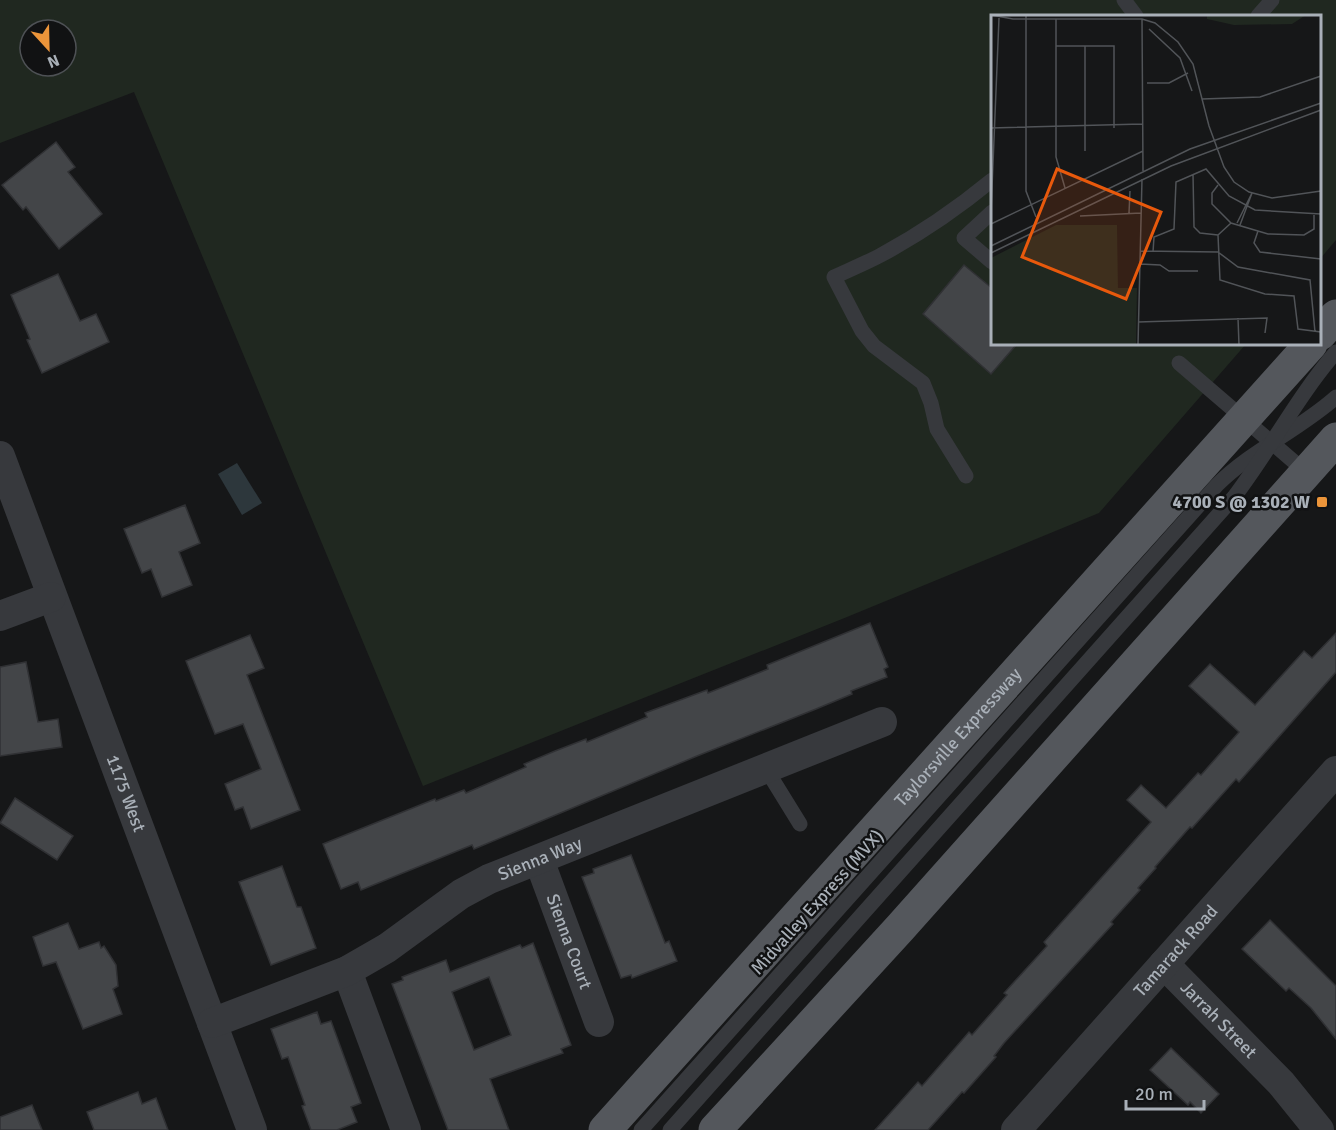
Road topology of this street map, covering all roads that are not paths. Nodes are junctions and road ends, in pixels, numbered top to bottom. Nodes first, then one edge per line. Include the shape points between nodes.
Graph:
1 (1124, 0) edge
2 (1272, 0) edge
3 (1135, 15) edge
4 (1259, 15) edge
5 (991, 181) edge
6 (991, 214) edge
7 (991, 260) edge
8 (1336, 316) edge
9 (1321, 333) edge
10 (1310, 345) edge
11 (1336, 352) edge
12 (1179, 363) dead end
13 (1336, 397) edge
14 (1244, 418) junction
15 (1336, 439) edge
16 (1272, 442) junction
17 (0, 459) edge
18 (1306, 473) junction
19 (966, 476) dead end
20 (51, 597) junction
21 (0, 616) edge
22 (882, 722) dead end
23 (766, 769) junction
24 (1336, 771) edge
25 (800, 824) dead end
26 (539, 860) junction
27 (1164, 964) junction
28 (347, 971) junction
29 (599, 1022) dead end
30 (212, 1023) junction
31 (252, 1130) edge
32 (406, 1130) edge
33 (605, 1130) edge
34 (640, 1130) edge
35 (670, 1130) edge
36 (715, 1130) edge
37 (1016, 1130) edge
38 (1319, 1130) edge

1 - 3 lane
2 - 4 lane
5 - 19 lane via 906,240 834,277 874,346 922,383 937,429
6 - 7 lane via 964,238
8 - 9 main road
10 - 14 main road, Taylorsville Expressway
11 - 16 lane, Midvalley Express (MVX) via 1310,383
12 - 14 lane
13 - 16 lane, Midvalley Express (MVX)
14 - 16 lane
14 - 33 main road, Taylorsville Expressway
15 - 18 main road
16 - 18 lane
16 - 34 lane, Midvalley Express (MVX) via 1241,462 1216,485
16 - 35 lane, Midvalley Express (MVX) via 1234,497
17 - 20 street, 1175 West
18 - 36 main road
20 - 21 street
20 - 30 street, 1175 West
22 - 23 street, Sienna Way
23 - 25 lane
23 - 26 street, Sienna Way
24 - 27 street, Tamarack Road
26 - 28 street, Sienna Way via 461,894 387,948
26 - 29 street, Sienna Court
27 - 37 street, Tamarack Road
27 - 38 street, Jarrah Street via 1281,1083
28 - 30 street, Sienna Way
28 - 32 street
30 - 31 street, 1175 West

